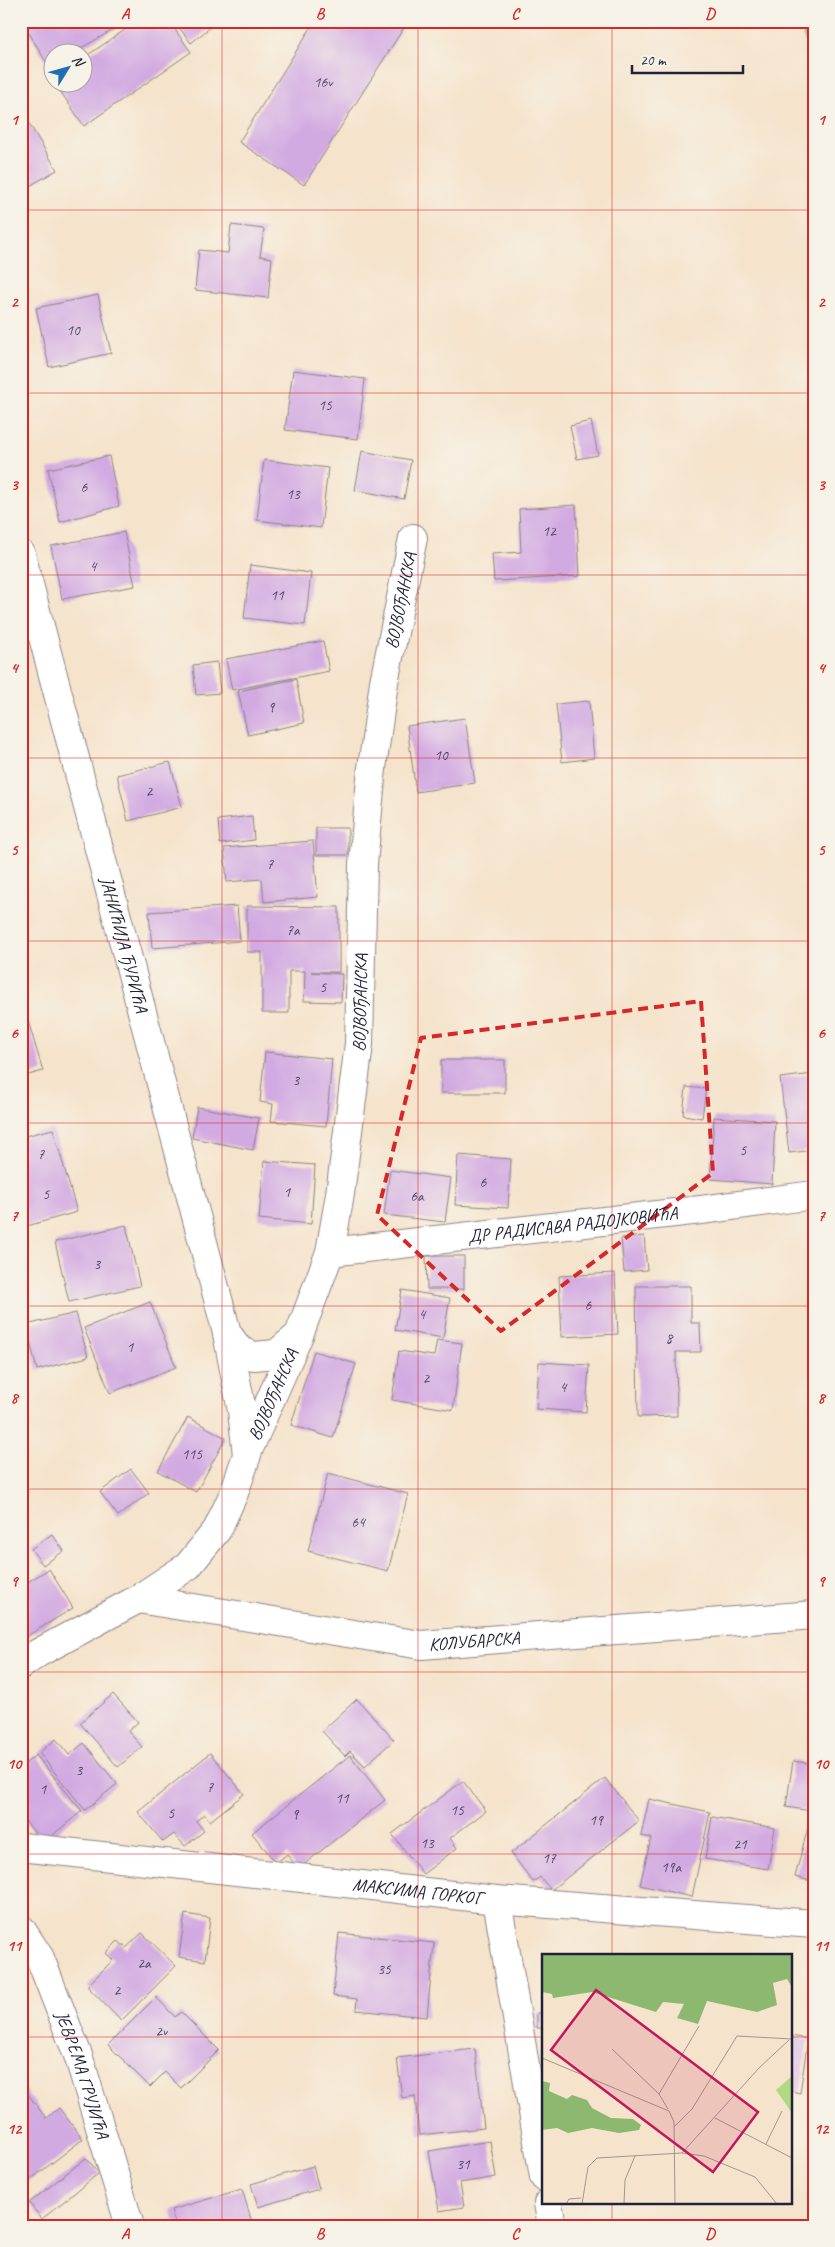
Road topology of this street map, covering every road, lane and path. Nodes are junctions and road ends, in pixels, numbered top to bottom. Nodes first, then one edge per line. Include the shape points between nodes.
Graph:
1 (413, 538) dead end
2 (21, 554) edge
3 (814, 1195) edge
4 (330, 1252) junction
5 (227, 1333) junction
6 (299, 1336) junction
7 (247, 1455) junction
8 (138, 1599) junction
9 (814, 1615) edge
10 (21, 1665) edge
11 (21, 1847) edge
12 (497, 1900) junction
13 (814, 1924) edge
14 (21, 1929) edge
15 (542, 2165) edge
16 (548, 2204) edge
17 (130, 2226) edge
18 (552, 2226) edge

1 - 4 street, ВОЈВОЂАНСКА via 384,682 372,768 363,864 359,1044
2 - 5 street, ЈАНИЋИЈА ЂУРИЋА
3 - 4 street, ДР РАДИСАВА РАДОЈКОВИЋА
4 - 6 street, ВОЈВОЂАНСКА
5 - 6 street, ЈАНИЋИЈА ЂУРИЋА via 239,1350 254,1356 276,1354
5 - 7 street, ЈАНИЋИЈА ЂУРИЋА
6 - 7 street, ВОЈВОЂАНСКА
7 - 8 street, ЈАНИЋИЈА ЂУРИЋА via 217,1530 188,1566
8 - 9 street, КОЛУБАРСКА via 420,1645
8 - 10 street, ЈАНИЋИЈА ЂУРИЋА
11 - 12 street, МАКСИМА ГОРКОГ
12 - 13 street, МАКСИМА ГОРКОГ
12 - 15 street
14 - 17 street, ЈЕВРЕМА ГРУЈИЋА via 40,1958 79,2058
16 - 18 street

